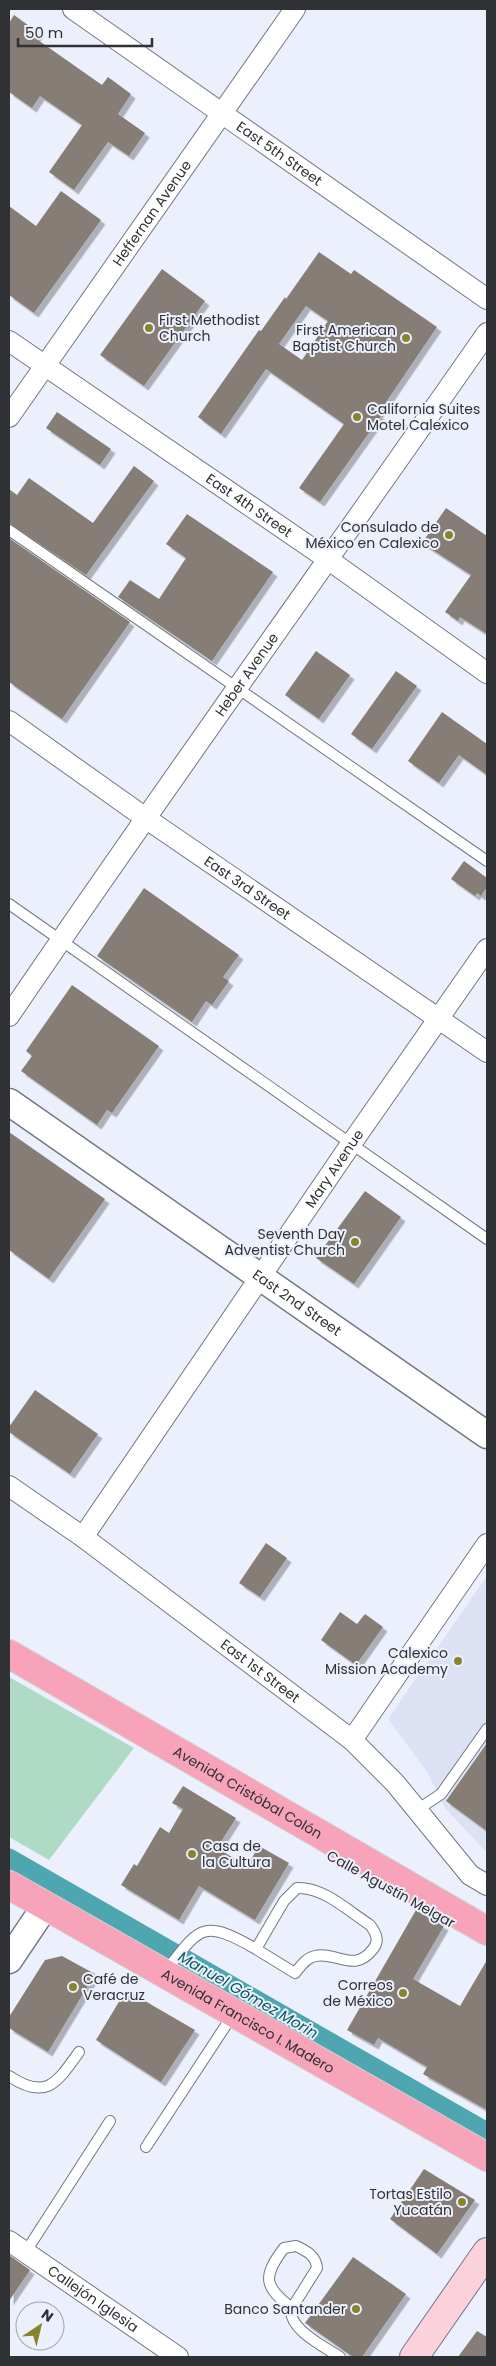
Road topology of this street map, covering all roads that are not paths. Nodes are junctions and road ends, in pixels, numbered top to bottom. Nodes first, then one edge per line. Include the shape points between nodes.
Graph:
1 (73, 9) edge
2 (294, 9) edge
3 (220, 113) junction
4 (487, 299) edge
5 (487, 333) edge
6 (9, 341) edge
7 (45, 366) junction
8 (9, 417) edge
9 (9, 530) edge
10 (329, 560) junction
11 (487, 673) edge
12 (237, 689) junction
13 (9, 721) edge
14 (144, 817) junction
15 (487, 861) edge
16 (9, 904) edge
17 (60, 940) junction
18 (487, 949) edge
19 (9, 1016) edge
20 (438, 1018) junction
21 (487, 1052) edge
22 (9, 1102) edge
23 (351, 1144) junction
24 (487, 1239) edge
25 (260, 1277) junction
26 (487, 1435) edge
27 (9, 1486) edge
28 (83, 1537) junction
29 (487, 1544) edge
30 (9, 1654) edge
31 (9, 1669) edge
32 (487, 1729) edge
33 (352, 1740) junction
34 (417, 1810) junction
35 (9, 1885) edge
36 (487, 1885) edge
37 (46, 1905) junction
38 (487, 1931) edge
39 (487, 1944) edge
40 (256, 1949) junction
41 (9, 1960) edge
42 (166, 1972) junction
43 (235, 2012) junction
44 (79, 2052) dead end
45 (9, 2076) edge
46 (110, 2121) dead end
47 (146, 2147) dead end
48 (487, 2156) edge
49 (9, 2241) edge
50 (487, 2252) edge
51 (25, 2253) junction
52 (292, 2308) junction
53 (418, 2356) edge
54 (178, 2357) edge
55 (340, 2357) edge

1 - 3 street, East 5th Street
2 - 3 street, Heffernan Avenue
3 - 4 street, East 5th Street
3 - 7 street, Heffernan Avenue
5 - 10 street, Heber Avenue
6 - 7 street, East 4th Street
7 - 8 street, Heffernan Avenue
7 - 10 street, East 4th Street
9 - 12 lane
10 - 11 street, East 4th Street
10 - 12 street, Heber Avenue
12 - 14 street, Heber Avenue
12 - 15 lane
13 - 14 street, East 3rd Street
14 - 17 street, Heber Avenue
14 - 20 street, East 3rd Street
16 - 17 lane
17 - 19 street, Heber Avenue
17 - 23 lane
18 - 20 street, Mary Avenue
20 - 21 street, East 3rd Street
20 - 23 street, Mary Avenue
22 - 25 street, East 2nd Street
23 - 24 lane
23 - 25 street, Mary Avenue
25 - 26 street, East 2nd Street
25 - 28 street, Mary Avenue
27 - 28 street, East 1st Street
28 - 33 street, East 1st Street
29 - 33 street
30 - 38 main road, Avenida Cristóbal Colón
31 - 39 main road, Calle Agustín Melgar
32 - 34 lane via 441,1794
33 - 34 street, East 1st Street
34 - 36 street, East 1st Street via 470,1875
35 - 37 main road, Avenida Francisco I. Madero
37 - 41 street
37 - 42 main road, Avenida Francisco I. Madero
40 - 40 lane via 284,1902 297,1888 324,1894 370,1925 377,1940 372,1951 360,1960 349,1962 325,1955 316,1956 307,1959 295,1973
40 - 42 lane via 223,1933 203,1932 188,1943
42 - 43 main road, Avenida Francisco I. Madero
43 - 47 lane
43 - 48 main road, Avenida Francisco I. Madero
44 - 45 lane via 53,2084 41,2089 20,2084
46 - 51 lane
49 - 51 street, Callejón Iglesia
50 - 53 main road
51 - 54 street, Callejón Iglesia
52 - 52 lane via 317,2268 310,2254 296,2246 284,2248 268,2277 274,2294
52 - 55 lane via 290,2314 297,2328

